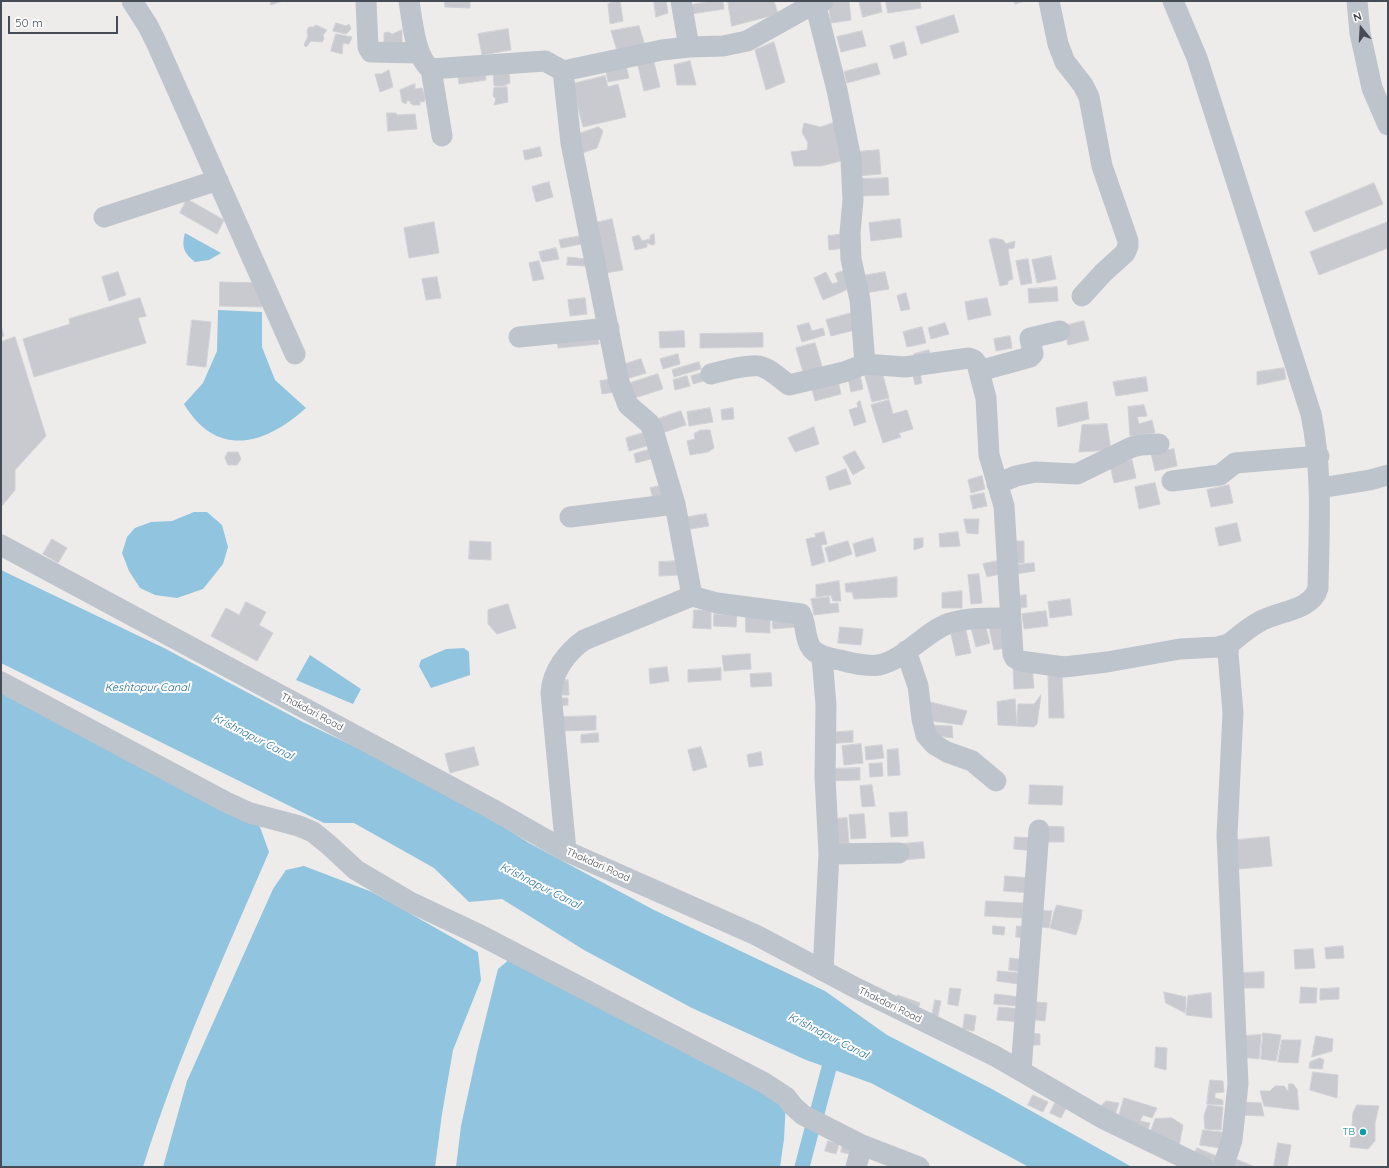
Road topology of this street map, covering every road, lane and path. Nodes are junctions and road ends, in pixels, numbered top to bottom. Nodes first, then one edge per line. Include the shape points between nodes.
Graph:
1 (132, 1) edge
2 (366, 1) edge
3 (409, 1) edge
4 (681, 1) edge
5 (1049, 1) edge
6 (1173, 1) edge
7 (1357, 1) edge
8 (819, 2) edge
9 (689, 48) junction
10 (425, 61) junction
11 (563, 72) junction
12 (1388, 125) edge
13 (442, 136) dead end
14 (218, 180) junction
15 (104, 217) dead end
16 (1082, 296) dead end
17 (608, 328) junction
18 (1060, 331) dead end
19 (519, 337) dead end
20 (295, 354) dead end
21 (865, 364) junction
22 (979, 371) junction
23 (711, 374) dead end
24 (1159, 444) dead end
25 (1319, 456) junction
26 (1388, 475) edge
27 (1172, 481) dead end
28 (997, 484) junction
29 (1320, 488) junction
30 (674, 504) junction
31 (570, 517) dead end
32 (1, 546) edge
33 (692, 596) junction
34 (1011, 618) junction
35 (1229, 644) junction
36 (906, 651) junction
37 (822, 657) junction
38 (1, 682) edge
39 (996, 781) dead end
40 (1039, 830) dead end
41 (566, 851) junction
42 (900, 852) dead end
43 (829, 854) junction
44 (823, 971) junction
45 (1021, 1071) junction
46 (862, 1145) junction
47 (856, 1167) edge
48 (919, 1167) edge
49 (1203, 1167) edge
50 (1223, 1167) edge

1 - 14 street via 156,42
2 - 10 street via 369,50 373,53
3 - 10 street
4 - 9 street
5 - 16 street via 1058,44 1065,62 1089,97 1102,166 1124,227 1128,246 1125,253 1103,272
6 - 25 street via 1202,73 1311,414
7 - 12 street via 1360,33 1372,88
8 - 9 street via 747,41 723,46
8 - 21 street via 851,159 853,200 850,233 852,260 860,300
9 - 11 street via 636,55
10 - 11 street via 545,61
10 - 13 street
11 - 17 street via 571,143
14 - 15 street
14 - 20 street
17 - 19 street
17 - 30 street via 625,399 653,430
18 - 22 street via 1030,338 1033,354 1030,357
21 - 22 street via 905,367 969,358 974,360
21 - 23 street via 844,372 788,385 759,366
22 - 28 street via 986,398 989,455
24 - 28 street via 1132,448 1077,474 1035,472
25 - 27 street via 1235,463 1220,475
25 - 29 street
26 - 29 street
28 - 34 street via 1006,523
29 - 35 street via 1316,596 1300,606 1257,622
30 - 31 street
30 - 33 street
32 - 41 street, Thakdari Road
33 - 37 street via 717,603 801,614 809,644
33 - 41 street via 584,640 574,647 554,674 551,693
34 - 35 street via 1015,658 1020,661 1064,667
34 - 36 street via 966,618 950,623 938,628
35 - 50 street via 1233,713 1227,835 1238,1084 1232,1140
36 - 37 street via 893,660 878,665 861,665
36 - 39 street via 918,686 926,735 947,752 972,761
37 - 43 street via 826,705
38 - 46 street via 226,802 250,813 313,832 356,870 374,882 763,1082 786,1097 803,1115
40 - 45 street
41 - 44 street, Thakdari Road via 756,935
42 - 43 street
43 - 44 street
44 - 45 street, Thakdari Road
45 - 49 street, Thakdari Road via 1102,1118
46 - 47 street
46 - 48 street

